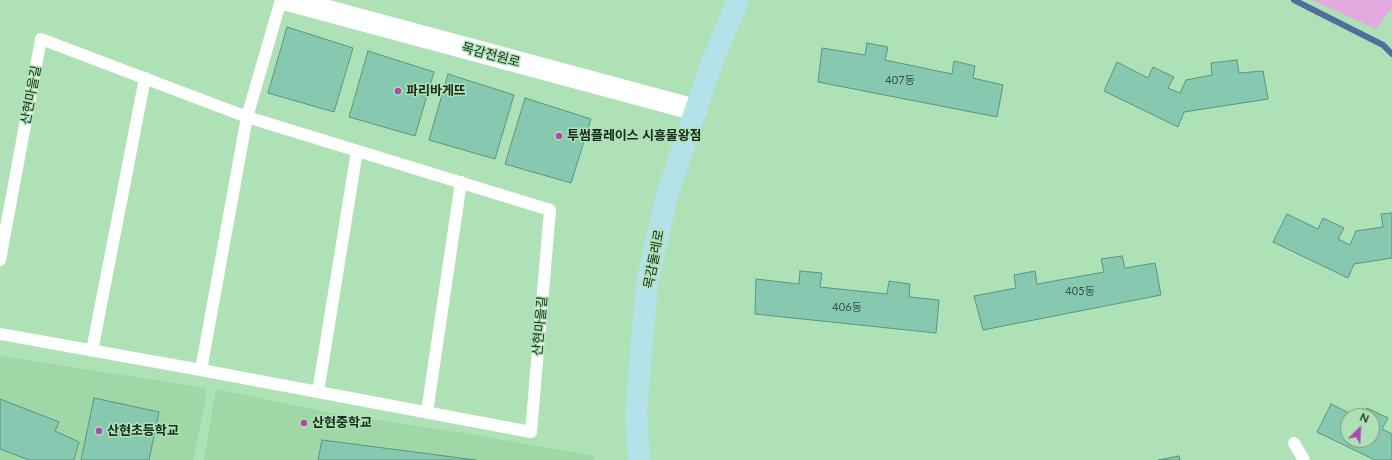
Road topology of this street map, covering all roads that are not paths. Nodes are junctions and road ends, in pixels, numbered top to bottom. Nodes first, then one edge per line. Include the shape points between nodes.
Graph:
1 (281, 0) edge
2 (287, 0) edge
3 (738, 0) edge
4 (144, 78) junction
5 (696, 110) junction
6 (247, 117) junction
7 (357, 151) junction
8 (461, 182) junction
9 (0, 260) edge
10 (0, 334) edge
11 (92, 351) junction
12 (201, 370) junction
13 (318, 392) junction
14 (427, 412) junction
15 (1294, 443) dead end
16 (639, 460) edge
17 (1304, 460) edge

1 - 6 lane
2 - 5 street, 목감전원로
3 - 5 street, 목감둘레로 via 711,65
4 - 6 lane, 산현마을길
4 - 9 lane, 산현마을길 via 41,39
4 - 11 lane
5 - 16 street, 목감둘레로 via 667,195 647,284 636,412
6 - 7 lane, 산현마을길
6 - 12 lane
7 - 8 lane, 산현마을길
7 - 13 lane
8 - 14 lane
8 - 14 lane, 산현마을길 via 550,210 530,432
10 - 11 lane, 산현마을길
11 - 12 lane, 산현마을길
12 - 13 lane, 산현마을길
13 - 14 lane, 산현마을길
15 - 17 lane

